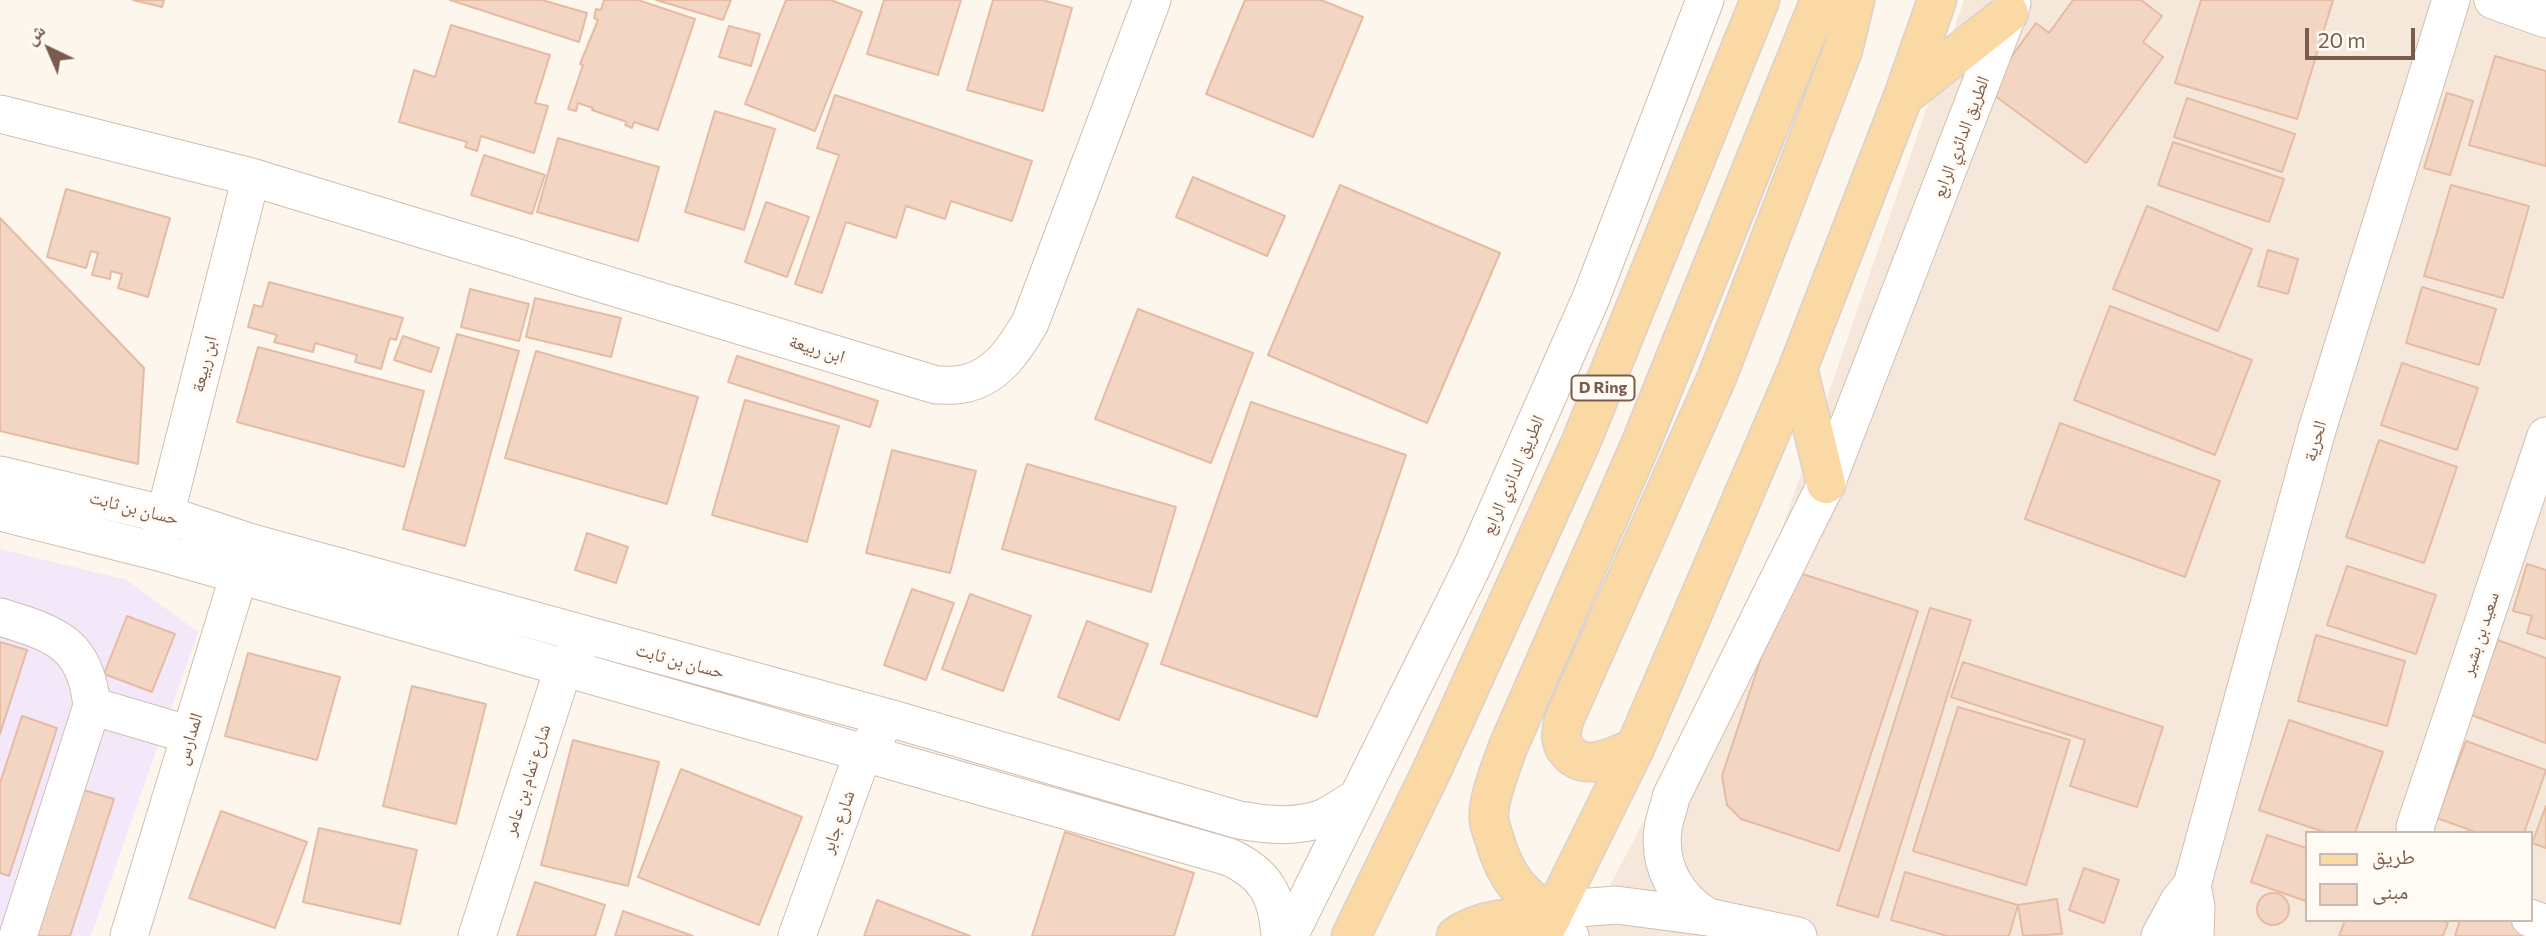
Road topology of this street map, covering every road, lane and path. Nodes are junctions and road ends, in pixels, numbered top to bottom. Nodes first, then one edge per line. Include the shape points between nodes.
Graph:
1 (1152, 0) edge
2 (1705, 0) edge
3 (1760, 0) edge
4 (1820, 0) edge
5 (1855, 0) edge
6 (1937, 0) edge
7 (2451, 0) edge
8 (2493, 0) edge
9 (2011, 6) edge
10 (2546, 19) edge
11 (1903, 97) junction
12 (0, 114) edge
13 (251, 177) junction
14 (1798, 368) junction
15 (2546, 436) edge
16 (0, 475) edge
17 (1826, 484) junction
18 (0, 512) edge
19 (166, 515) junction
20 (249, 542) junction
21 (155, 551) junction
22 (238, 577) junction
23 (0, 617) edge
24 (596, 638) junction
25 (563, 669) junction
26 (92, 706) junction
27 (896, 720) junction
28 (190, 735) junction
29 (1635, 748) junction
30 (863, 753) junction
31 (1357, 797) junction
32 (2416, 831) edge
33 (2192, 885) junction
34 (1708, 917) junction
35 (1555, 930) edge
36 (18, 936) edge
37 (129, 936) edge
38 (477, 936) edge
39 (797, 936) edge
40 (1280, 936) edge
41 (1289, 936) edge
42 (1351, 936) edge
43 (1456, 936) edge
44 (1798, 936) edge
45 (2160, 936) edge
46 (2195, 936) edge

1 - 13 street, ابن ربيعة via 1030,323 1013,352 989,374 964,384 936,385
2 - 31 street, الطريق الدائري الرابع via 1591,298 1473,565
3 - 42 main road, D Ring via 1581,442
4 - 35 main road via 1642,443 1498,775 1489,820 1497,848 1507,875
5 - 29 main road via 1839,63 1717,377 1560,734 1573,758 1586,763
6 - 11 main road
7 - 33 street, الحرية via 2317,430
8 - 10 street
9 - 11 main road
9 - 17 street, الطريق الدائري الرابع
11 - 14 main road
12 - 13 street, ابن ربيعة
13 - 19 street, ابن ربيعة
14 - 17 main road
14 - 29 main road
15 - 32 street, سعيد بن بشير
16 - 19 street, حسان بن ثابت
17 - 34 street, الطريق الدائري الرابع via 1671,797 1662,830 1663,857 1675,888 1690,907
18 - 21 street, حسان بن ثابت
19 - 20 street, حسان بن ثابت
19 - 21 street, ابن ربيعة
20 - 22 street, المدارس
20 - 24 street, حسان بن ثابت
21 - 22 street, حسان بن ثابت
22 - 25 street, حسان بن ثابت
22 - 28 street, المدارس
23 - 26 street via 46,631 65,643 90,683
24 - 25 street, شارع تمام بن عامر via 574,653
24 - 27 street, حسان بن ثابت
25 - 30 street, حسان بن ثابت
25 - 38 street, شارع تمام بن عامر
26 - 28 street
26 - 36 street
27 - 30 street, شارع جابر
27 - 31 street, حسان بن ثابت via 1268,825 1324,817
28 - 37 street, المدارس
29 - 35 main road
30 - 39 street, شارع جابر
30 - 40 street, حسان بن ثابت via 1228,856 1263,880 1273,897
31 - 41 street, الطريق الدائري الرابع
33 - 45 street, الحرية
33 - 46 street, الحرية
34 - 35 street via 1616,905 1578,908
34 - 44 street
35 - 43 main road via 1497,919 1470,926

